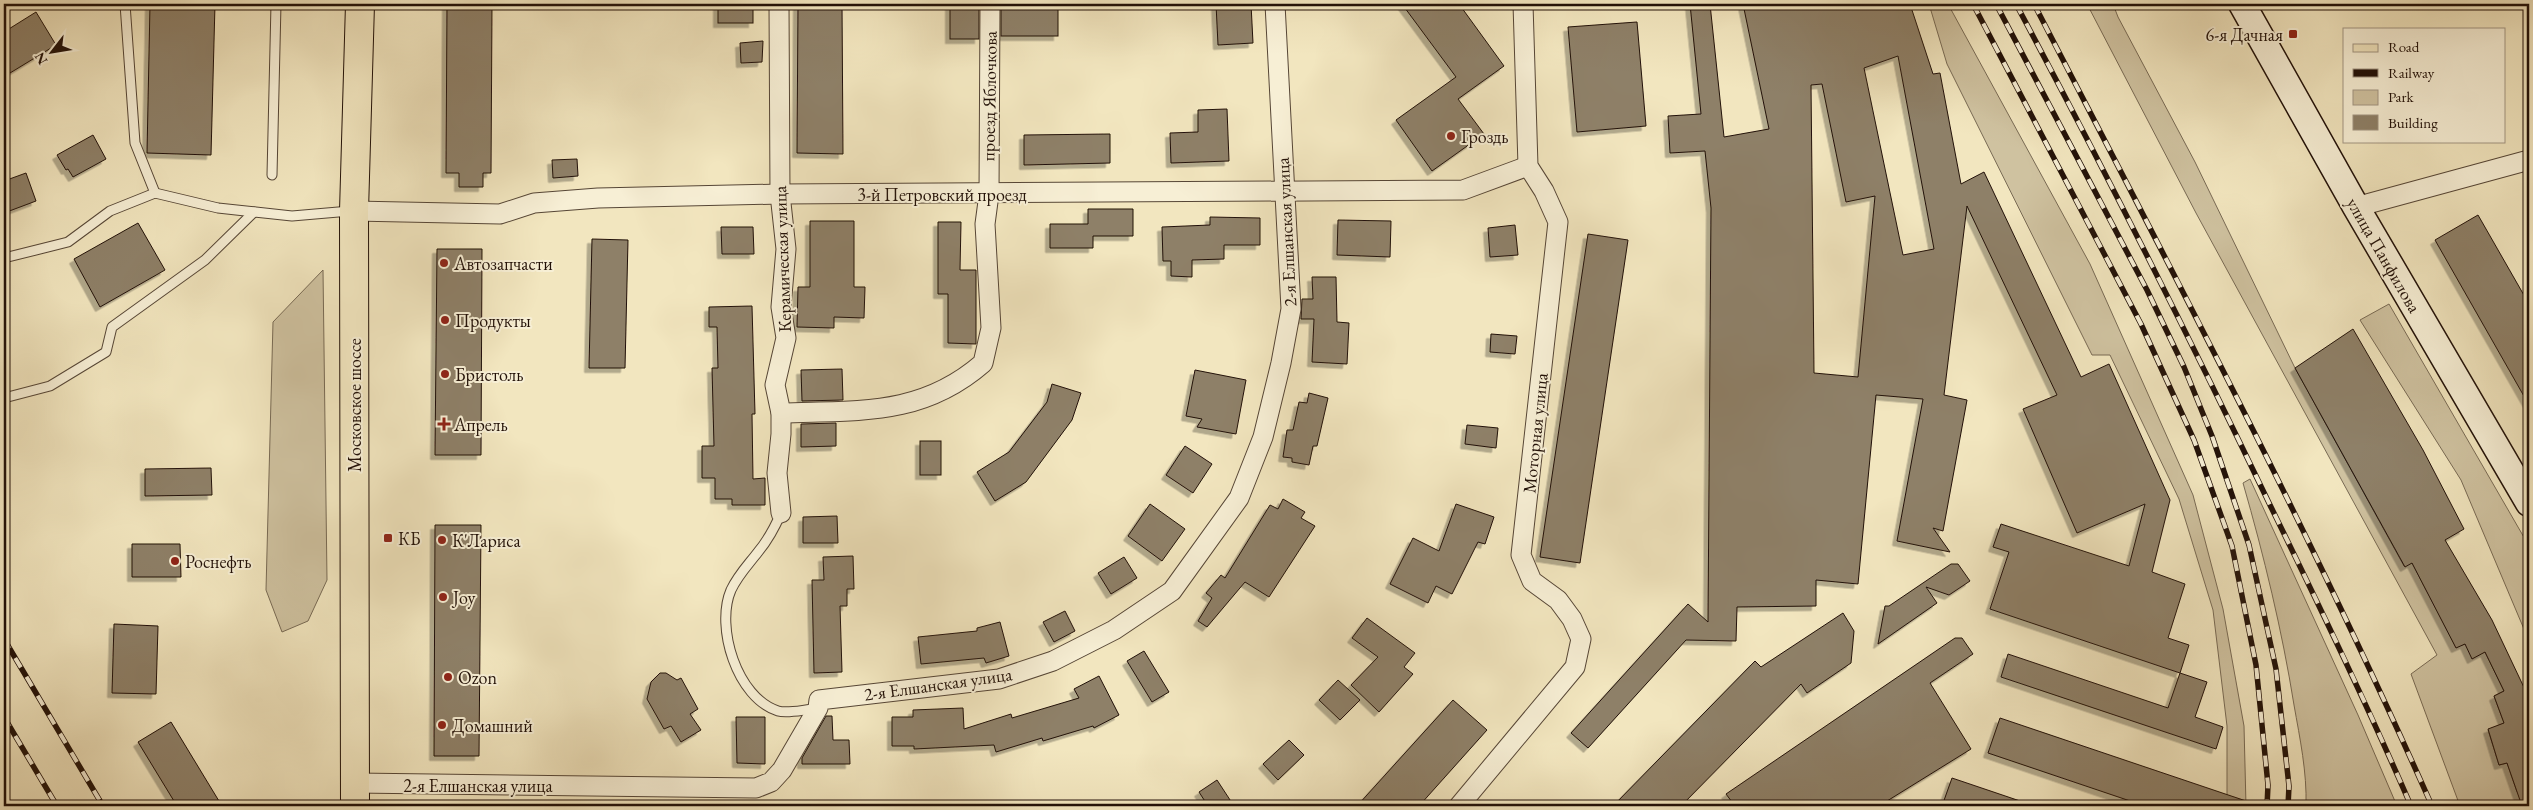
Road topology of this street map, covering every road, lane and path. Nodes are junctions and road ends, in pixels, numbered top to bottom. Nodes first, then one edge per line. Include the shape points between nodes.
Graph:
1 (125, 4) edge
2 (276, 4) edge
3 (360, 4) edge
4 (779, 4) edge
5 (990, 4) edge
6 (1275, 4) edge
7 (1523, 4) edge
8 (2242, 4) edge
9 (2529, 160) edge
10 (1528, 166) junction
11 (272, 175) dead end
12 (155, 193) junction
13 (1284, 193) junction
14 (780, 194) junction
15 (988, 194) junction
16 (2356, 207) junction
17 (354, 210) junction
18 (254, 212) junction
19 (4, 258) edge
20 (4, 398) edge
21 (781, 413) junction
22 (2529, 503) edge
23 (781, 513) joint
24 (818, 708) junction
25 (355, 794) edge
26 (1459, 806) edge

1 - 12 lane via 135,143
2 - 11 lane
3 - 17 main road, Московское шоссе
4 - 14 street, Керамическая улица
5 - 15 street, проезд Яблочкова
6 - 13 street, 2-я Елшанская улица
7 - 10 street
8 - 16 main road, улица Панфилова
9 - 16 street
10 - 13 street, 3-й Петровский проезд via 1463,190
10 - 26 street, Моторная улица via 1558,222 1521,555 1532,581 1558,600 1581,639 1575,666
12 - 18 lane via 218,208
12 - 19 lane via 110,211 68,242
13 - 15 street, 3-й Петровский проезд
13 - 24 street, 2-я Елшанская улица via 1291,309 1263,437 1239,498 1172,591 1114,630 1044,664 999,679 819,700
14 - 15 street, 3-й Петровский проезд
14 - 17 street, 3-й Петровский проезд via 598,198 534,203 500,214
14 - 21 street, Керамическая улица via 786,249 781,307 786,338 776,384
15 - 21 street, проезд Яблочкова via 985,224 991,328 983,363 945,391 905,405
16 - 22 main road, улица Панфилова
17 - 18 lane via 292,216
17 - 25 main road, Московское шоссе
18 - 20 lane via 205,260 112,328 106,352 50,386
21 - 23 street, Керамическая улица via 777,473
23 - 24 lane via 774,529 731,591 725,620 730,653 757,698 779,712
24 - 25 street, 2-я Елшанская улица via 782,770 772,782 756,788

